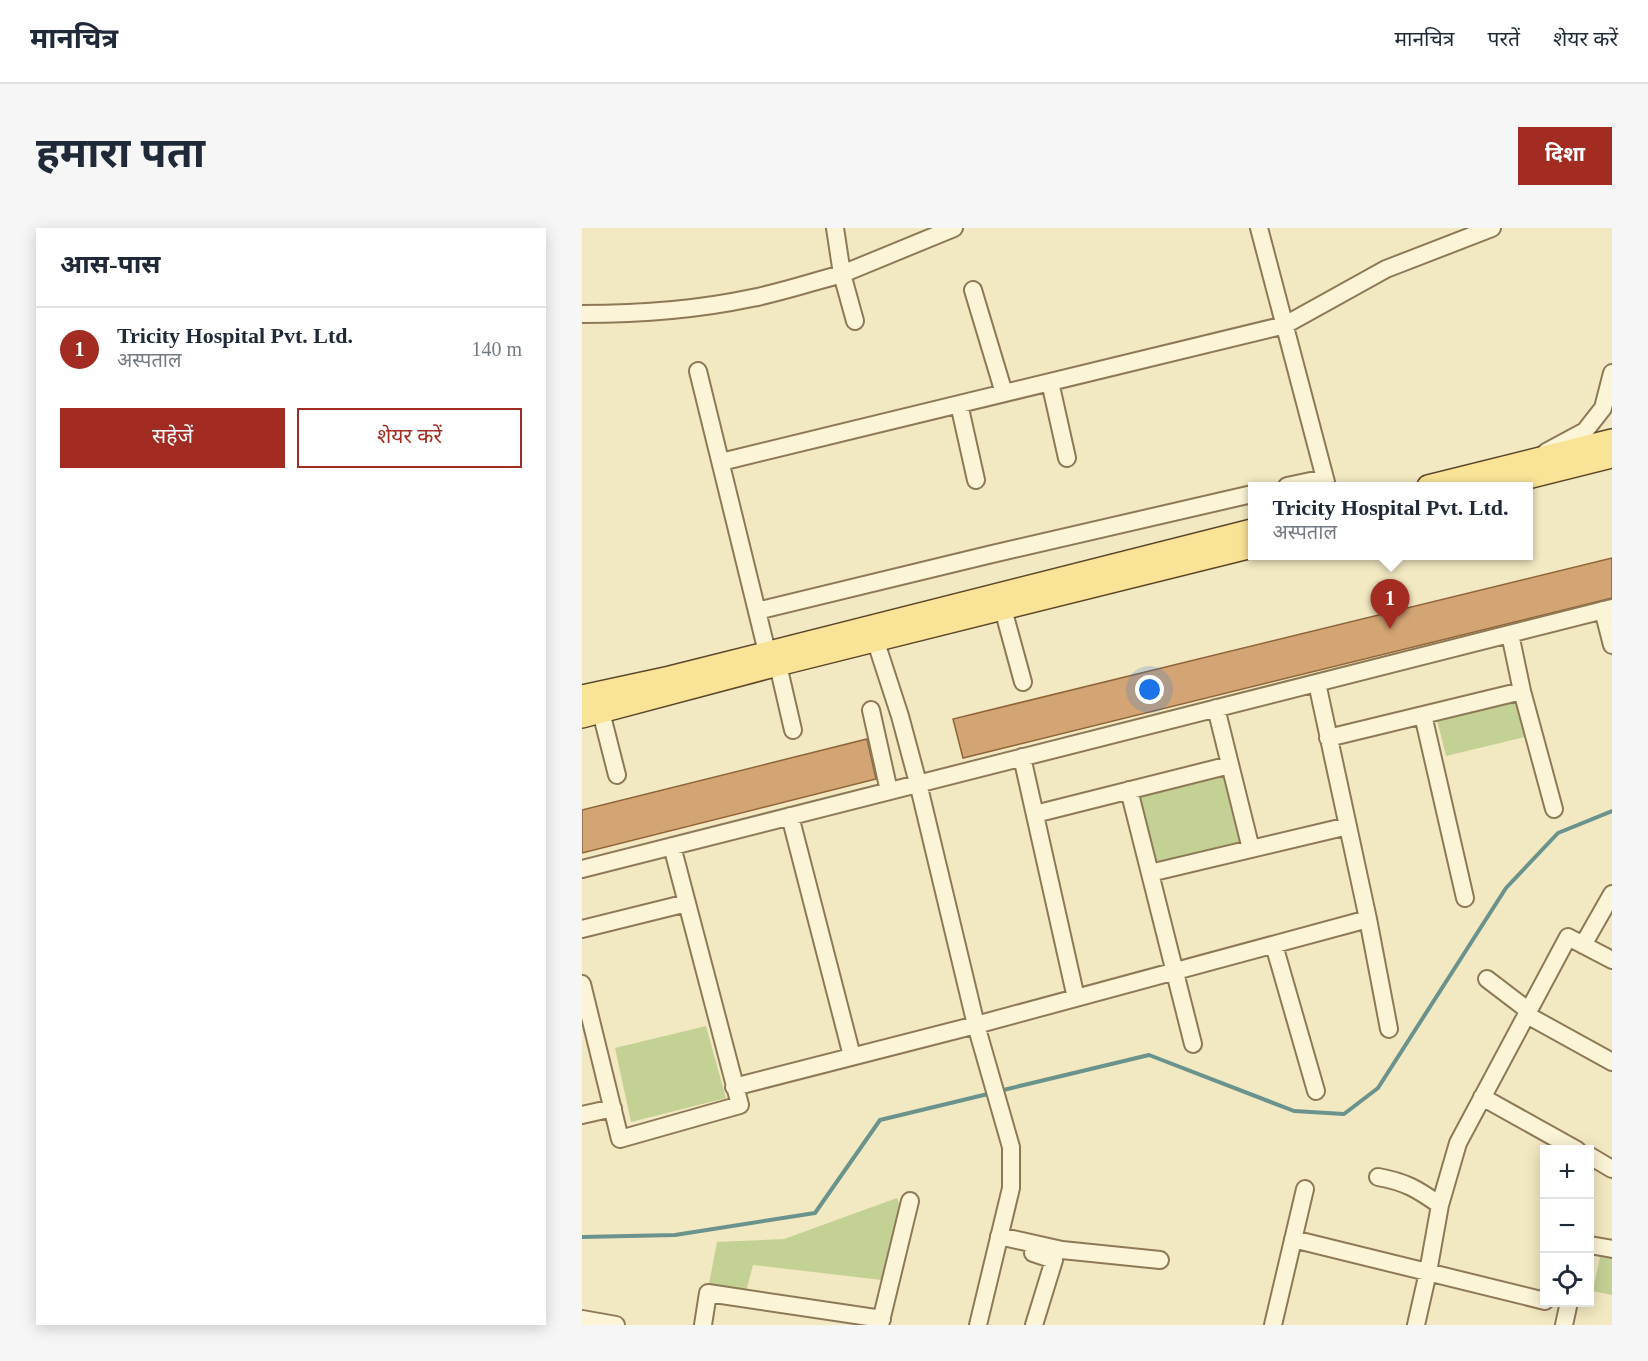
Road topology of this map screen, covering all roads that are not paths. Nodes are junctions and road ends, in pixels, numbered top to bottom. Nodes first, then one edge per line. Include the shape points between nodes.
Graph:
1 (835, 228) edge
2 (954, 228) edge
3 (1259, 228) edge
4 (1492, 228) edge
5 (842, 274) junction
6 (973, 290) dead end
7 (582, 314) edge
8 (855, 321) dead end
9 (1285, 325) junction
10 (698, 371) dead end
11 (1612, 373) edge
12 (1050, 382) junction
13 (1004, 393) junction
14 (959, 404) junction
15 (1612, 440) edge
16 (1612, 457) edge
17 (1067, 458) dead end
18 (721, 462) junction
19 (1527, 462) junction
20 (976, 480) dead end
21 (1326, 482) edge
22 (1444, 482) edge
23 (1511, 482) edge
24 (1248, 495) edge
25 (1248, 531) edge
26 (1248, 548) edge
27 (1003, 609) junction
28 (1608, 609) edge
29 (757, 611) junction
30 (880, 632) junction
31 (1510, 634) junction
32 (1612, 645) edge
33 (773, 659) junction
34 (1023, 682) dead end
35 (1317, 683) junction
36 (1522, 690) junction
37 (582, 696) edge
38 (1216, 708) junction
39 (871, 710) dead end
40 (591, 714) edge
41 (1423, 715) junction
42 (792, 730) dead end
43 (1328, 738) junction
44 (1022, 757) junction
45 (1230, 765) junction
46 (617, 775) dead end
47 (918, 783) junction
48 (1129, 790) junction
49 (889, 791) junction
50 (1554, 809) dead end
51 (1035, 814) junction
52 (790, 816) junction
53 (1348, 826) junction
54 (672, 846) junction
55 (1251, 849) junction
56 (582, 869) edge
57 (1150, 873) junction
58 (1612, 894) edge
59 (1465, 898) dead end
60 (687, 903) junction
61 (1368, 919) junction
62 (582, 929) edge
63 (1274, 945) junction
64 (1583, 945) junction
65 (1612, 960) edge
66 (1174, 972) junction
67 (1487, 979) dead end
68 (582, 984) edge
69 (1077, 998) junction
70 (1528, 1013) junction
71 (976, 1025) junction
72 (1389, 1029) dead end
73 (1193, 1044) dead end
74 (852, 1056) junction
75 (1612, 1062) edge
76 (734, 1087) junction
77 (1316, 1091) dead end
78 (1482, 1097) junction
79 (613, 1108) junction
80 (582, 1115) edge
81 (1570, 1145) edge
82 (1594, 1158) edge
83 (1612, 1169) edge
84 (1378, 1177) dead end
85 (1305, 1189) dead end
86 (910, 1201) dead end
87 (1440, 1205) junction
88 (1293, 1239) junction
89 (998, 1240) junction
90 (1594, 1246) edge
91 (1612, 1249) edge
92 (1160, 1260) dead end
93 (1428, 1272) junction
94 (1540, 1300) edge
95 (1568, 1307) edge
96 (582, 1319) edge
97 (881, 1322) edge
98 (616, 1325) edge
99 (703, 1325) edge
100 (978, 1325) edge
101 (1034, 1325) edge
102 (1273, 1325) edge
103 (1416, 1325) edge
104 (1564, 1325) edge

1 - 5 street
2 - 5 street
3 - 9 street
4 - 9 street via 1386,269
5 - 7 street via 709,306 662,312
5 - 8 street
6 - 13 street
9 - 12 street
9 - 21 street
10 - 18 street
11 - 19 street via 1603,408 1585,431
12 - 13 street
12 - 17 street
13 - 14 street
14 - 18 street
14 - 20 street
15 - 19 main road
16 - 23 main road
18 - 29 street
19 - 22 main road
24 - 29 street
25 - 30 main road
26 - 27 main road
27 - 30 main road
27 - 34 street
28 - 31 street
28 - 32 street
29 - 33 street
30 - 33 main road
30 - 47 street
31 - 35 street
31 - 36 street
33 - 37 main road
33 - 40 main road
33 - 42 street
35 - 38 street
35 - 43 street
36 - 41 street
36 - 50 street
38 - 44 street
38 - 45 street
39 - 49 street
40 - 46 street
41 - 43 street
41 - 59 street
43 - 53 street
44 - 47 street
44 - 51 street
45 - 48 street
45 - 55 street
47 - 49 street
47 - 71 street
48 - 51 street
48 - 57 street
49 - 52 street
51 - 69 street
52 - 54 street
52 - 74 street
53 - 55 street
53 - 61 street
54 - 56 street
54 - 60 street
55 - 57 street
57 - 66 street
58 - 64 street
60 - 62 street
60 - 76 street
61 - 63 street
61 - 72 street
63 - 66 street
63 - 77 street
64 - 65 street
64 - 70 street via 1568,937
66 - 69 street
66 - 73 street
67 - 70 street
68 - 79 street
69 - 71 street
70 - 75 street
70 - 78 street
71 - 74 street
71 - 89 street via 1011,1147 1011,1188
74 - 76 street
76 - 79 street via 740,1105 620,1139
78 - 81 street
78 - 87 street via 1458,1143
79 - 80 street
82 - 83 street
84 - 87 street via 1400,1181
85 - 88 street
86 - 97 street
87 - 93 street
88 - 93 street
88 - 102 street
89 - 92 street
89 - 100 street
89 - 101 street via 1054,1260
90 - 91 street
93 - 94 street
93 - 103 street
95 - 104 street
96 - 98 street
97 - 99 street via 708,1293

